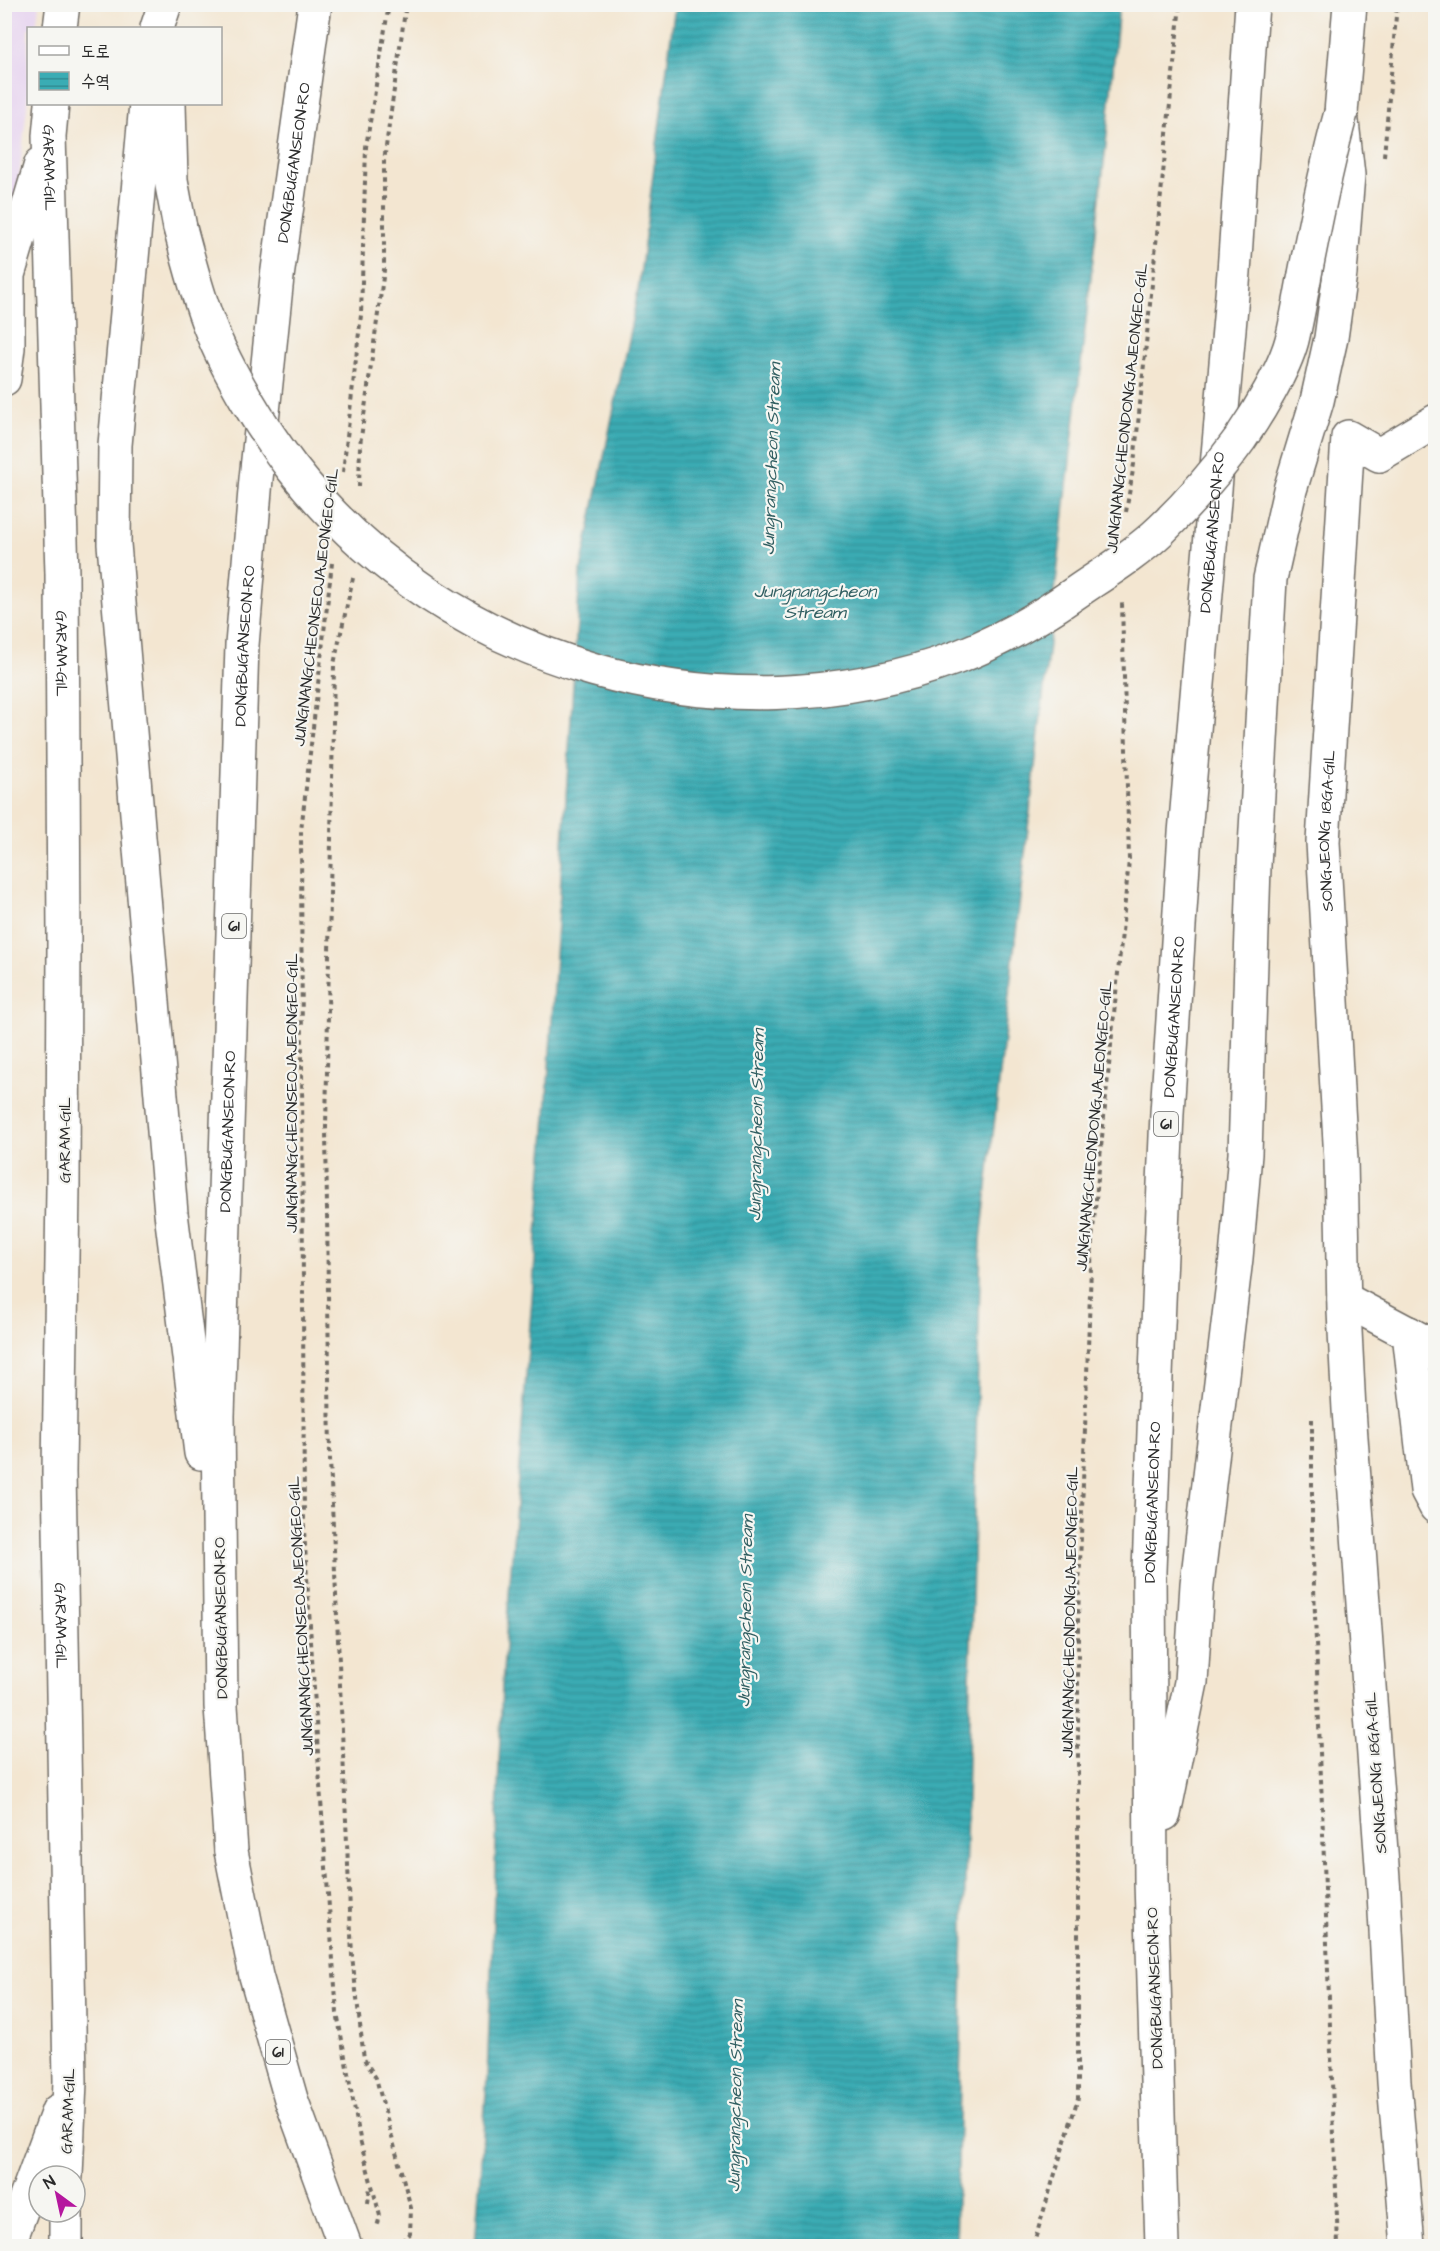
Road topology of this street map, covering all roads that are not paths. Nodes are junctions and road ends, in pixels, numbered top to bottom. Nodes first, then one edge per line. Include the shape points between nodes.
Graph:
1 (63, 4) edge
2 (165, 4) edge
3 (170, 4) edge
4 (315, 4) edge
5 (1252, 4) edge
6 (1350, 4) edge
7 (60, 27) edge
8 (158, 27) edge
9 (170, 27) edge
10 (52, 105) edge
11 (146, 105) edge
12 (169, 105) edge
13 (1341, 113) junction
14 (49, 136) junction
15 (6, 275) edge
16 (4, 379) edge
17 (1436, 421) edge
18 (1344, 1299) junction
19 (1422, 1340) edge
20 (1436, 1507) edge
21 (219, 1598) junction
22 (1151, 1881) junction
23 (70, 2082) junction
24 (66, 2164) edge
25 (66, 2224) edge
26 (8, 2247) edge
27 (66, 2247) edge
28 (345, 2247) edge
29 (1162, 2247) edge
30 (1408, 2247) edge

1 - 7 main road
2 - 8 main road
3 - 9 main road
4 - 21 main road, DONGBUGANSEON-RO / 61 via 277,277 242,645 218,1416
5 - 22 main road, DONGBUGANSEON-RO / 61 via 1234,272 1186,821 1167,1113 1149,1571
6 - 13 main road
10 - 14 main road, GARAM-GIL
11 - 21 main road via 115,445 114,544 171,1213
12 - 13 main road, bridge via 171,180 194,282 211,331 259,420 290,466 325,507 406,579 453,610 515,641 624,678 733,693 801,692 856,685 960,656 1052,609 1159,532 1242,436 1291,344 1325,172
13 - 22 main road via 1348,175 1331,338 1270,579 1254,866 1245,1154 1236,1258 1197,1584 1191,1682
14 - 15 main road
14 - 23 main road, GARAM-GIL via 62,598 64,941 59,1472
15 - 16 main road via 8,348
17 - 18 main road, SONGJEONG 18GA-GIL via 1379,454 1348,436 1323,842 1341,1160
18 - 19 main road
18 - 30 main road, SONGJEONG 18GA-GIL
19 - 20 main road via 1427,1490
21 - 28 main road, DONGBUGANSEON-RO / 61, bridge via 221,1706 231,1851 256,1976 291,2099
22 - 29 main road, DONGBUGANSEON-RO / 61
23 - 24 main road, GARAM-GIL
23 - 26 main road
25 - 27 main road

